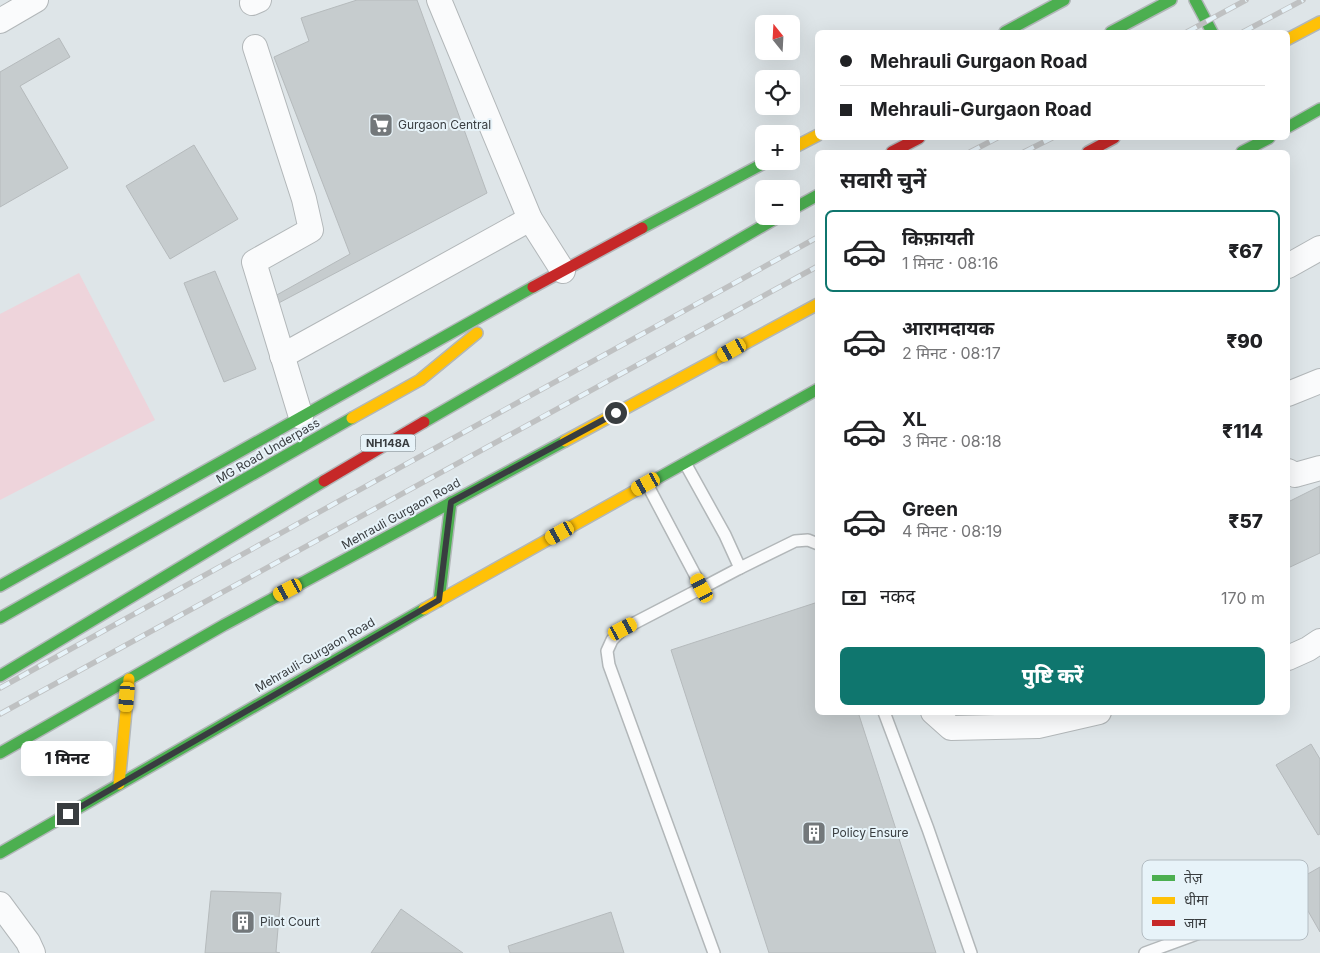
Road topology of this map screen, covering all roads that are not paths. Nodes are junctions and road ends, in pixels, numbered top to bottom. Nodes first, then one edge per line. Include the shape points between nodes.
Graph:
1 (36, 0) edge
2 (439, 0) edge
3 (1064, 0) edge
4 (1171, 0) edge
5 (1195, 0) edge
6 (0, 21) edge
7 (1320, 22) edge
8 (1009, 30) edge
9 (1115, 30) edge
10 (1211, 30) edge
11 (1290, 39) edge
12 (255, 47) dead end
13 (1320, 109) edge
14 (1290, 126) edge
15 (815, 137) edge
16 (916, 140) edge
17 (1110, 140) edge
18 (1265, 140) edge
19 (800, 144) edge
20 (900, 150) edge
21 (1092, 150) edge
22 (1246, 150) edge
23 (755, 168) edge
24 (815, 197) edge
25 (800, 205) edge
26 (530, 219) junction
27 (764, 225) edge
28 (1320, 248) edge
29 (1290, 265) edge
30 (563, 271) junction
31 (534, 286) junction
32 (815, 306) edge
33 (282, 356) junction
34 (1320, 381) edge
35 (815, 391) edge
36 (1290, 393) edge
37 (302, 417) junction
38 (685, 462) junction
39 (1320, 468) edge
40 (1290, 472) edge
41 (646, 484) junction
42 (451, 502) junction
43 (815, 543) edge
44 (740, 568) junction
45 (0, 586) edge
46 (702, 588) junction
47 (439, 600) junction
48 (0, 618) edge
49 (1320, 641) edge
50 (1290, 657) edge
51 (0, 676) edge
52 (129, 679) junction
53 (885, 715) edge
54 (936, 715) edge
55 (1086, 715) edge
56 (0, 753) edge
57 (119, 784) junction
58 (0, 853) edge
59 (0, 904) edge
60 (1180, 940) edge
61 (33, 953) edge
62 (714, 953) edge
63 (971, 953) edge
64 (1145, 953) edge

1 - 6 street
2 - 26 street
3 - 8 main road
4 - 9 main road
5 - 10 main road
7 - 11 main road
12 - 33 street via 311,230 254,262
13 - 14 main road
15 - 19 main road
16 - 20 main road
17 - 21 main road
18 - 22 main road
23 - 30 main road
24 - 25 main road
26 - 30 street
26 - 33 street
27 - 51 main road, NH148A via 197,556
28 - 29 street
30 - 31 main road
31 - 37 main road
31 - 48 main road, MG Road Underpass via 420,380
32 - 42 main road, Mehrauli Gurgaon Road
33 - 37 street
34 - 36 street
35 - 38 main road, Mehrauli-Gurgaon Road
37 - 45 main road
38 - 41 main road, Mehrauli-Gurgaon Road
38 - 44 lane
39 - 40 street via 1295,475
41 - 46 lane
41 - 47 main road, Mehrauli-Gurgaon Road
42 - 47 main road
42 - 52 main road, Mehrauli Gurgaon Road
43 - 44 lane via 795,541
44 - 46 lane
46 - 62 lane via 623,629 607,651 608,665
47 - 57 main road, Mehrauli-Gurgaon Road
49 - 50 street
52 - 56 main road, Mehrauli Gurgaon Road
52 - 57 main road
53 - 63 lane
54 - 55 street via 951,728 1038,726
57 - 58 main road, Mehrauli-Gurgaon Road
59 - 61 street
60 - 64 lane

